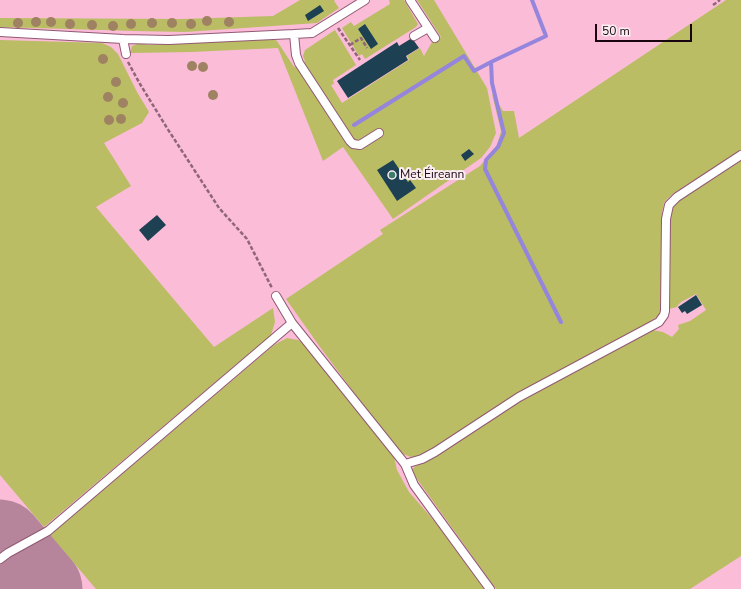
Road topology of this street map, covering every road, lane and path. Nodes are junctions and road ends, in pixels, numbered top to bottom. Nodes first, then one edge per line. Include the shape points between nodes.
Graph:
1 (365, 0) edge
2 (410, 0) edge
3 (720, 0) edge
4 (713, 5) dead end
5 (338, 26) dead end
6 (428, 28) junction
7 (0, 32) edge
8 (294, 34) junction
9 (414, 36) dead end
10 (435, 38) dead end
11 (123, 39) junction
12 (350, 45) junction
13 (367, 48) dead end
14 (126, 54) joint
15 (360, 60) dead end
16 (379, 133) dead end
17 (741, 155) edge
18 (276, 296) joint
19 (292, 323) junction
20 (405, 464) junction
21 (0, 559) edge
22 (490, 589) edge

1 - 8 lane via 312,33
2 - 6 lane
3 - 4 path
5 - 12 path
6 - 9 lane
6 - 10 lane
7 - 11 lane
8 - 11 lane via 169,40
8 - 16 lane via 299,63 350,141 360,145
11 - 14 lane
12 - 13 path via 361,38
12 - 15 path
14 - 18 path via 166,128 218,208 247,239
17 - 20 lane via 677,197 669,205 666,219 666,307 659,322 519,397 435,452
18 - 19 lane
19 - 20 lane
19 - 21 lane via 48,531
20 - 22 lane via 414,485

